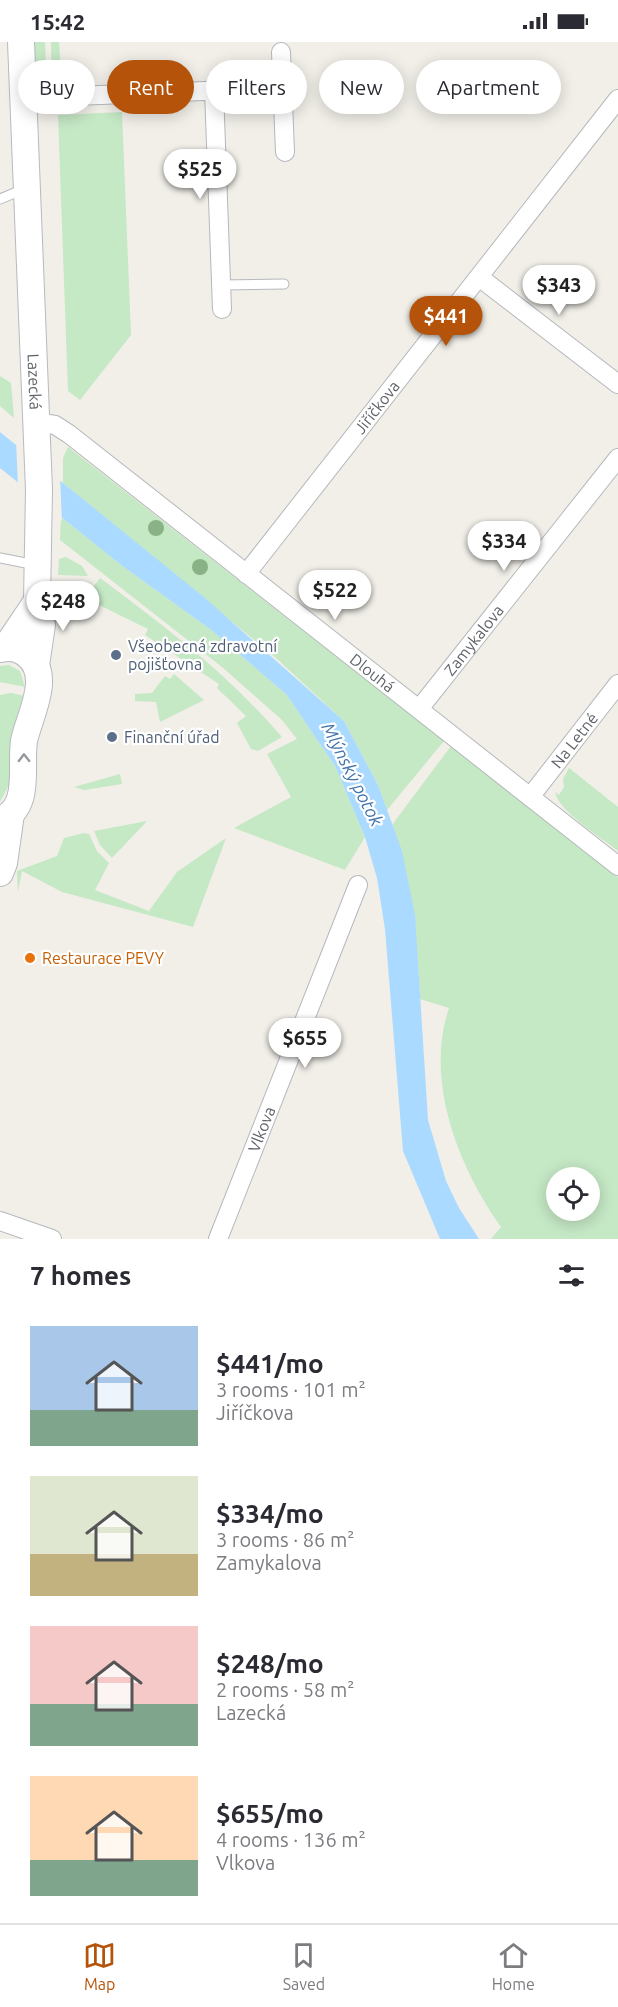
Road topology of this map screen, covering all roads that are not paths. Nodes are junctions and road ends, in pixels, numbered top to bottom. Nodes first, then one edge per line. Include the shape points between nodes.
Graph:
1 (21, 42) edge
2 (281, 52) dead end
3 (22, 60) edge
4 (281, 60) edge
5 (206, 90) edge
6 (95, 95) edge
7 (618, 99) edge
8 (24, 114) edge
9 (215, 114) edge
10 (284, 114) edge
11 (285, 152) dead end
12 (27, 188) junction
13 (0, 199) edge
14 (479, 277) junction
15 (284, 284) dead end
16 (221, 285) junction
17 (222, 309) dead end
18 (618, 384) edge
19 (37, 430) junction
20 (618, 458) edge
21 (0, 558) edge
22 (38, 565) junction
23 (246, 574) junction
24 (37, 601) junction
25 (3, 648) edge
26 (36, 665) junction
27 (618, 684) edge
28 (419, 709) junction
29 (530, 797) junction
30 (5, 817) edge
31 (618, 866) edge
32 (0, 873) edge
33 (358, 885) dead end
34 (0, 1221) edge
35 (52, 1239) edge
36 (218, 1239) edge

1 - 3 main road, Lazecká
2 - 4 street
5 - 6 street
7 - 14 street, Jiříčkova
8 - 12 main road, Lazecká
9 - 16 street
10 - 11 street
12 - 13 lane
12 - 19 main road, Lazecká
14 - 18 street
14 - 23 street, Jiříčkova
15 - 16 lane
16 - 17 street
19 - 22 main road, Lazecká
19 - 23 street, Dlouhá via 55,425 69,434
20 - 28 street, Zamykalova
21 - 22 lane
22 - 24 main road, Lazecká
23 - 28 street, Dlouhá
24 - 25 main road
24 - 26 main road, Lazecká via 42,625
25 - 26 main road via 20,650
30 -> 26 main road, Lazecká via 18,803 22,787 24,741 38,690
27 - 29 street, Na Letné
28 - 29 street, Dlouhá
29 - 31 street, Dlouhá
30 - 32 main road via 4,863
33 - 36 street, Vlkova
34 - 35 street

